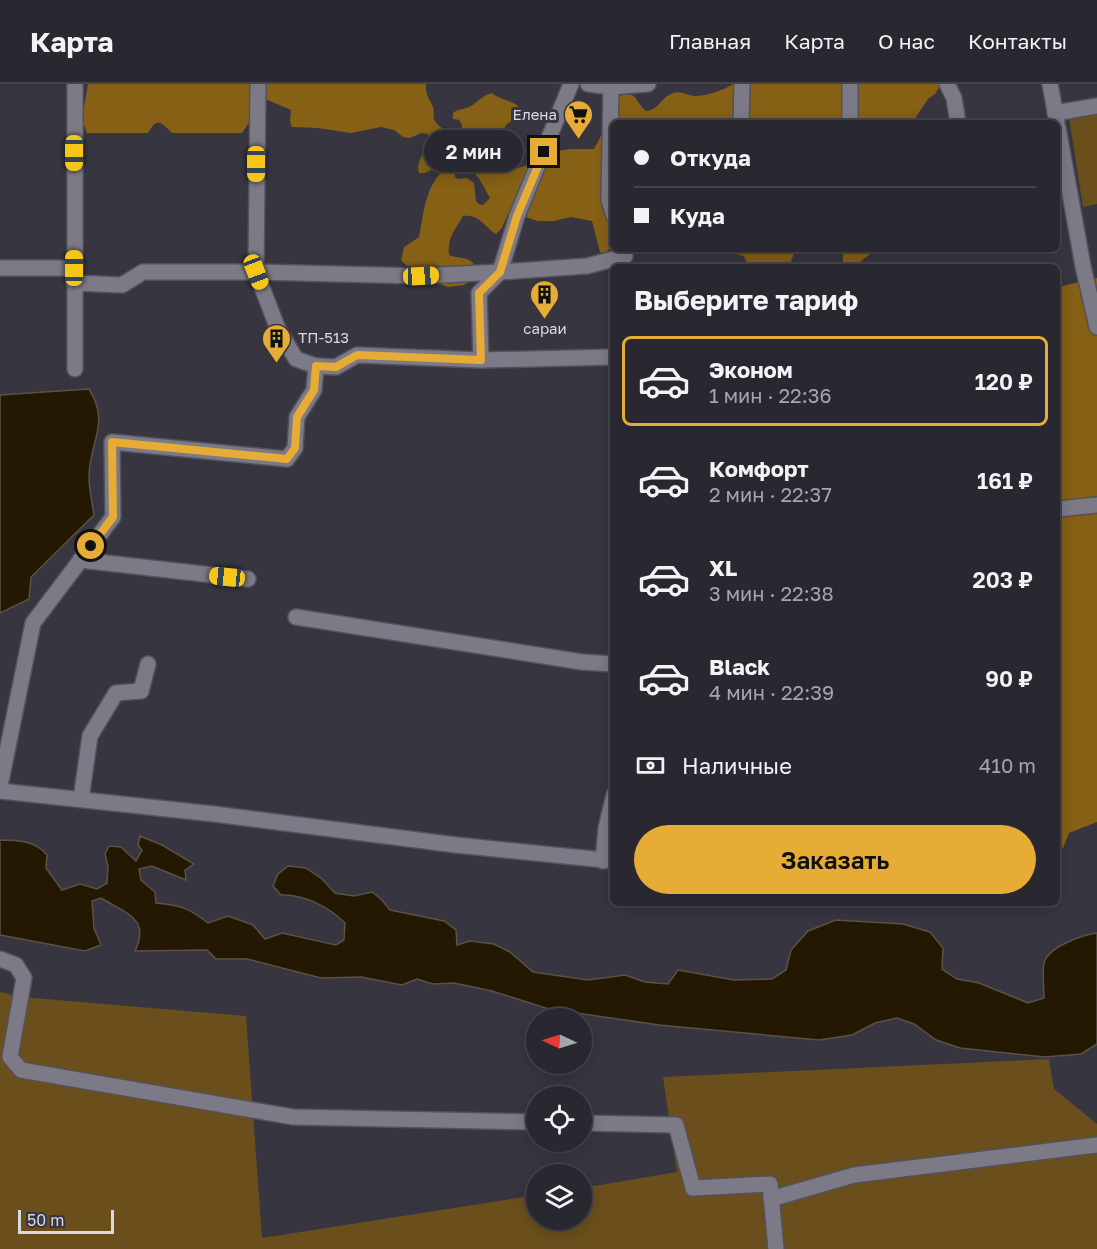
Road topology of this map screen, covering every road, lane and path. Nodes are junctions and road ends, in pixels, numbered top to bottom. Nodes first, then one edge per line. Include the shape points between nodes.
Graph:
1 (75, 84) edge
2 (258, 84) edge
3 (562, 84) edge
4 (571, 84) edge
5 (588, 84) edge
6 (648, 84) edge
7 (742, 84) edge
8 (850, 84) edge
9 (947, 84) edge
10 (1050, 84) edge
11 (610, 87) junction
12 (1097, 106) edge
13 (741, 120) edge
14 (850, 120) edge
15 (958, 120) edge
16 (1056, 120) edge
17 (1059, 120) edge
18 (552, 130) junction
19 (1060, 142) edge
20 (610, 204) edge
21 (626, 257) edge
22 (0, 268) edge
23 (256, 272) junction
24 (500, 272) junction
25 (74, 276) junction
26 (1097, 327) edge
27 (610, 357) edge
28 (481, 360) junction
29 (316, 366) junction
30 (75, 369) dead end
31 (1097, 505) edge
32 (1060, 509) edge
33 (80, 560) junction
34 (248, 579) dead end
35 (296, 617) dead end
36 (148, 664) dead end
37 (610, 664) edge
38 (0, 786) edge
39 (0, 791) edge
40 (81, 799) junction
41 (610, 812) edge
42 (608, 861) edge
43 (0, 959) edge
44 (526, 1122) edge
45 (592, 1123) edge
46 (1097, 1145) edge
47 (771, 1199) junction
48 (776, 1249) edge

1 - 25 street
2 - 23 street
3 - 18 street
4 - 18 street
5 - 11 street
6 - 11 street
7 - 13 street
8 - 14 street
9 - 15 street
10 - 16 street
11 - 20 street
12 - 17 street
18 - 24 street via 517,216
19 - 26 street
21 - 24 street via 587,266
22 - 25 street
23 - 24 street via 421,276
23 - 25 street via 143,272 122,285
23 - 29 street via 278,329 296,359
24 - 28 street via 479,293
25 - 30 street
27 - 28 street
28 - 29 street via 357,355 336,367
29 - 33 street via 314,390 297,417 295,448 287,459 112,442 113,517
31 - 32 street
33 - 34 street
33 - 38 street via 33,623
35 - 37 street
36 - 40 street via 141,691 116,693 90,736
39 - 40 street
40 - 42 street
41 - 42 street via 606,828
43 - 44 street via 16,965 24,978 10,1057 21,1070 293,1117
45 - 47 street via 676,1125 693,1188 770,1184
46 - 47 street via 854,1175
47 - 48 street

